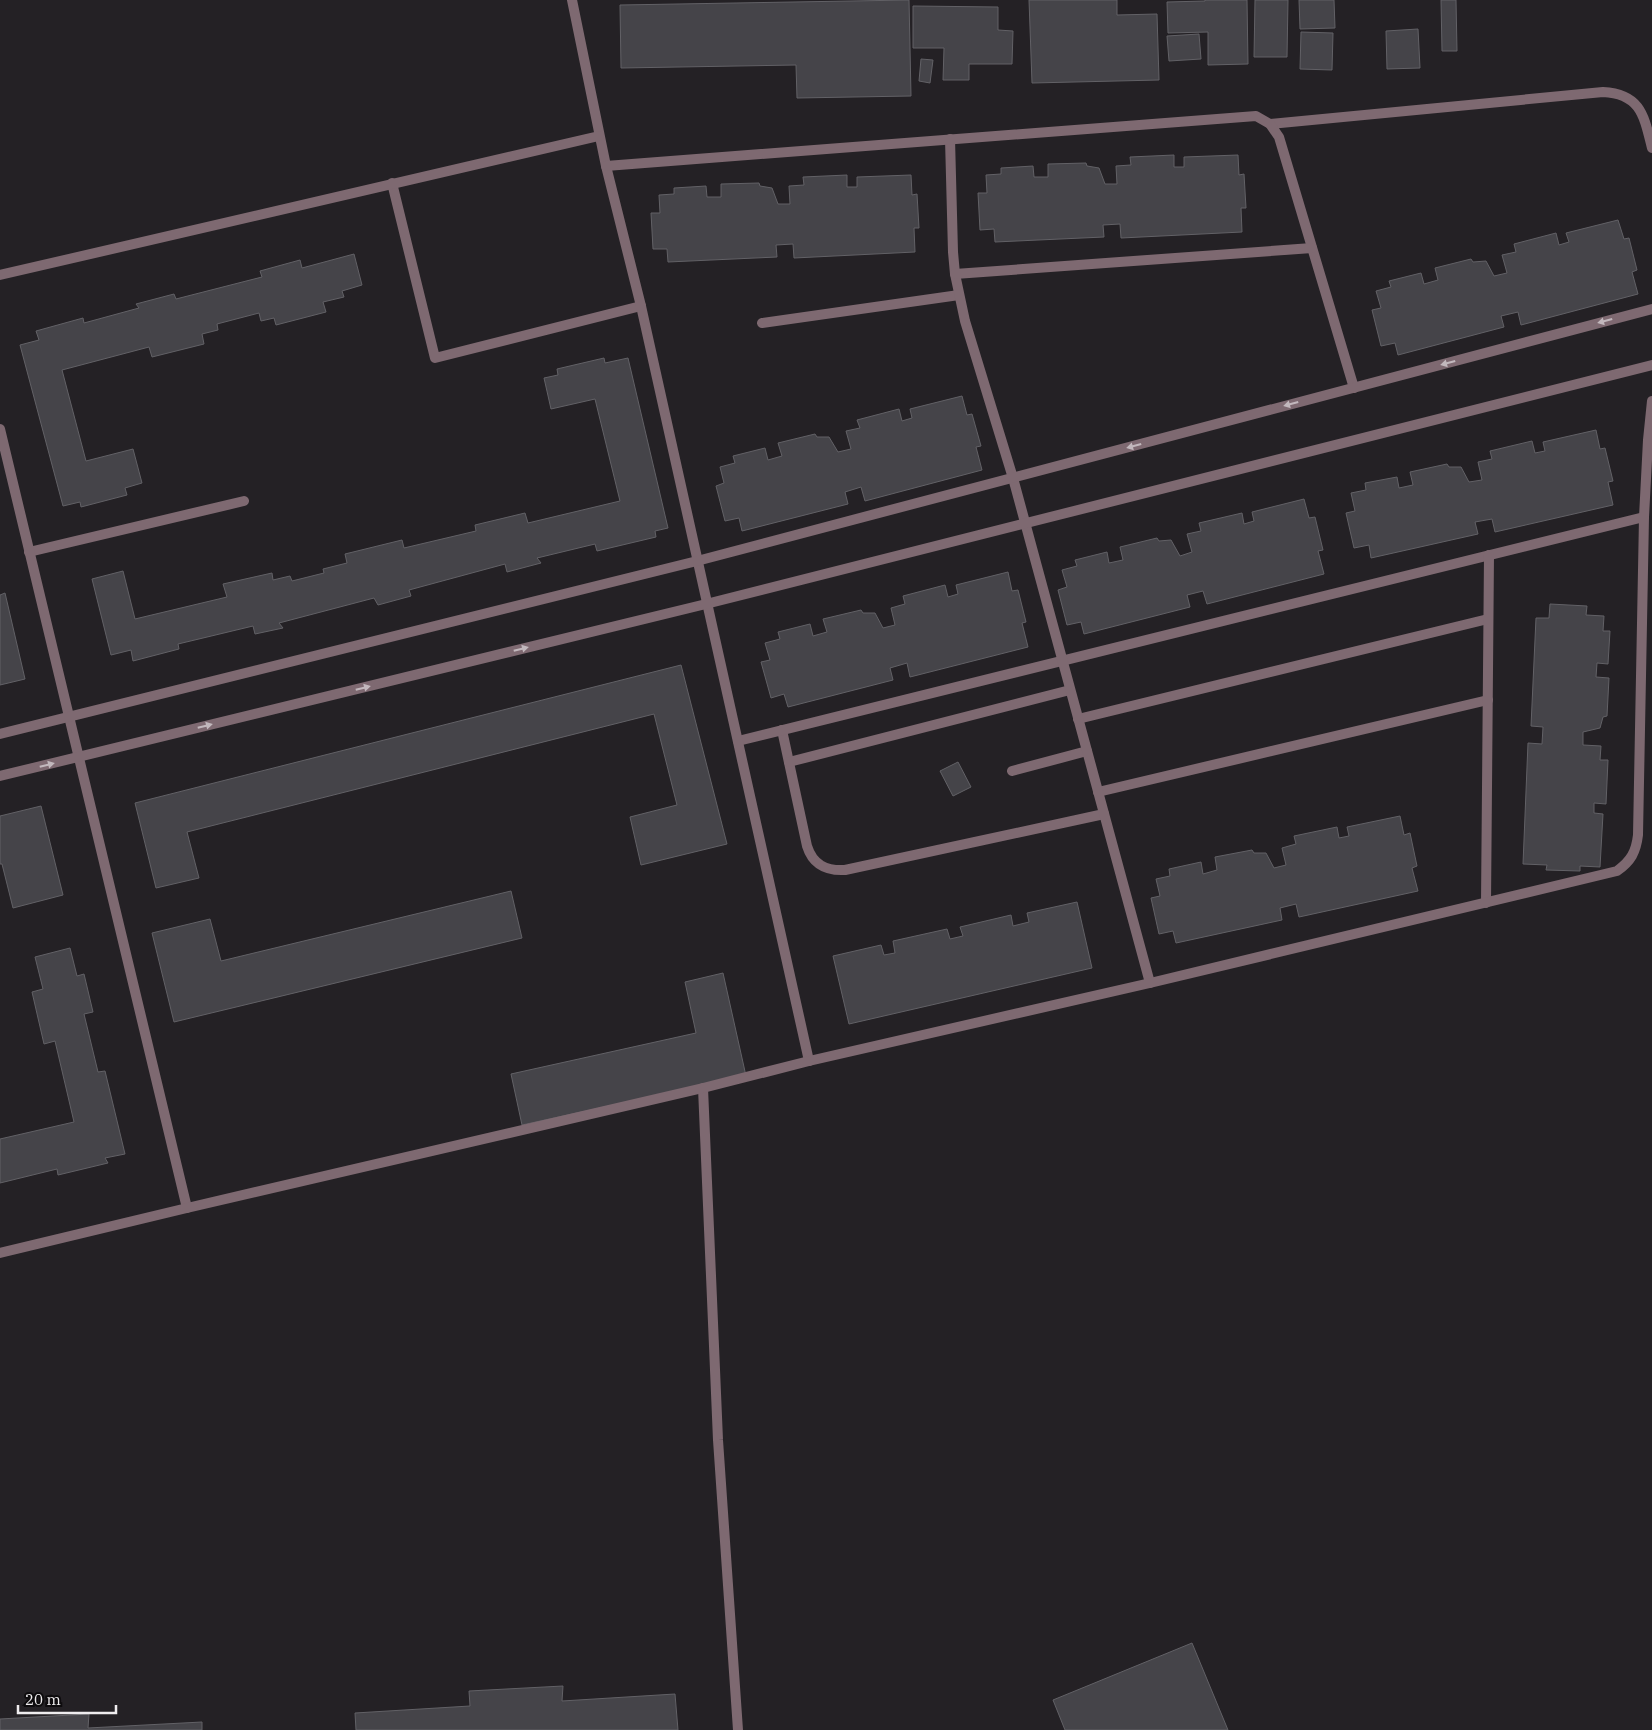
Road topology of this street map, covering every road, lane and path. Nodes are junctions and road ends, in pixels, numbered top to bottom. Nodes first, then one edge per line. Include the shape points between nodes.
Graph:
1 (572, 0) edge
2 (1270, 124) junction
3 (599, 136) junction
4 (950, 139) junction
5 (1652, 148) edge
6 (606, 166) junction
7 (392, 183) junction
8 (1312, 248) junction
9 (955, 274) junction
10 (0, 275) edge
11 (959, 296) junction
12 (640, 306) junction
13 (1652, 309) edge
14 (762, 323) dead end
15 (1652, 364) edge
16 (1354, 388) junction
17 (1652, 401) edge
18 (0, 430) edge
19 (1013, 478) junction
20 (244, 501) dead end
21 (1644, 516) junction
22 (1026, 523) junction
23 (30, 552) junction
24 (1489, 555) junction
25 (697, 562) junction
26 (706, 604) junction
27 (1488, 620) junction
28 (1063, 661) junction
29 (1070, 690) junction
30 (1488, 700) junction
31 (69, 717) junction
32 (1078, 719) junction
33 (782, 730) junction
34 (0, 734) edge
35 (738, 741) junction
36 (1087, 751) junction
37 (78, 757) junction
38 (789, 762) junction
39 (1012, 771) dead end
40 (0, 776) edge
41 (1098, 792) junction
42 (1104, 814) junction
43 (1486, 903) junction
44 (1150, 984) junction
45 (809, 1062) junction
46 (703, 1088) junction
47 (187, 1208) junction
48 (0, 1253) edge
49 (738, 1730) edge

1 - 3 street
2 - 4 street via 1256,116 1248,116
2 - 5 street via 1608,92 1624,95 1639,108
2 - 8 street via 1279,137
3 - 6 street
3 - 7 street
4 - 6 street
4 - 9 street
6 - 12 street
7 - 10 street
7 - 12 street via 435,358
8 - 9 street
8 - 16 street
9 - 11 street
11 - 14 street
11 - 19 street
12 - 25 street
13 -> 16 street
15 - 22 street
16 -> 19 street
17 - 21 street
18 - 23 street
19 - 22 street
19 - 25 street
20 - 23 street
21 - 24 street
21 - 43 street via 1638,834 1633,856 1616,871
22 - 26 street
22 - 28 street
23 - 31 street
24 - 27 street
24 - 28 street
25 - 26 street
25 - 31 street
26 - 35 street
37 -> 26 street
27 - 30 street
27 - 32 street
28 - 29 street
28 - 33 street
29 - 32 street
29 - 38 street
30 - 41 street
30 - 43 street
31 - 34 street
31 - 37 street
32 - 36 street
33 - 35 street
33 - 38 street
35 - 45 street
36 - 39 street
36 - 41 street
40 -> 37 street
37 - 47 street
38 - 42 street via 810,856 825,869 835,871
41 - 42 street
42 - 44 street
43 - 44 street
44 - 45 street
45 - 46 street
46 - 47 street
46 - 49 street via 718,1440
47 - 48 street

